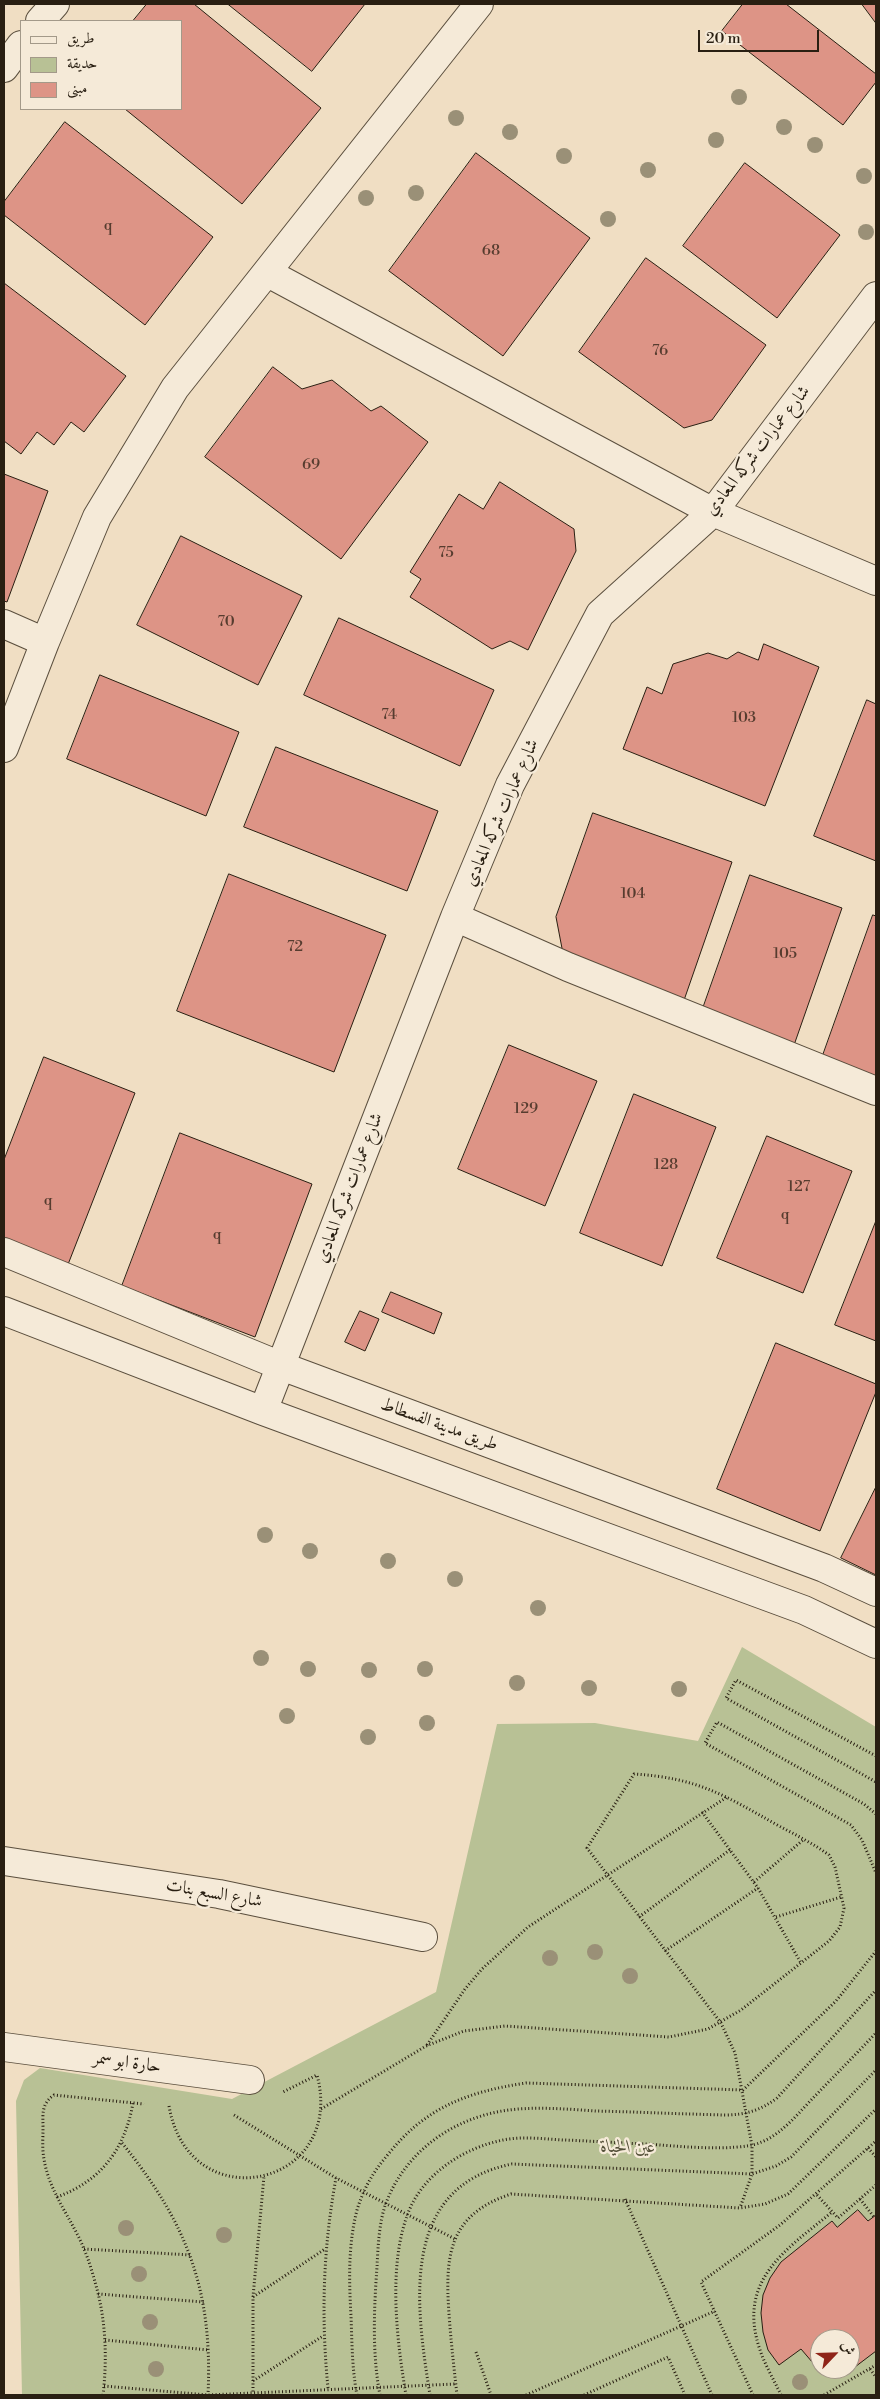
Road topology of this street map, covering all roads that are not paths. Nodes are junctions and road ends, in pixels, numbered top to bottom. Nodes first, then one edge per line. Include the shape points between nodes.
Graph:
1 (54, 4) edge
2 (479, 4) edge
3 (41, 20) edge
4 (20, 46) edge
5 (4, 68) edge
6 (268, 273) junction
7 (876, 296) edge
8 (713, 512) junction
9 (876, 581) edge
10 (4, 624) edge
11 (44, 642) junction
12 (4, 748) edge
13 (455, 917) junction
14 (876, 1091) edge
15 (4, 1252) edge
16 (4, 1311) edge
17 (281, 1366) junction
18 (263, 1411) junction
19 (876, 1592) edge
20 (876, 1644) edge
21 (4, 1861) edge
22 (423, 1937) dead end
23 (4, 2047) edge
24 (250, 2080) dead end

1 - 3 street
2 - 6 street
4 - 5 street
6 - 8 street
6 - 11 street via 175,388 97,517
7 - 8 street, شارع عمارات شركه المعادي
8 - 9 street
8 - 13 street, شارع عمارات شركه المعادي via 600,614 510,785
10 - 11 street
11 - 12 street
13 - 14 street via 568,967
13 - 17 street, شارع عمارات شركه المعادي
15 - 17 street, طريق مدينة الفسطاط
16 - 18 street
17 - 18 street, شارع عمارات شركه المعادي
17 - 19 street, طريق مدينة الفسطاط via 824,1568
18 - 20 street via 804,1610
21 - 22 street, شارع السبع بنات via 219,1894
23 - 24 street, حارة ابو سمر

